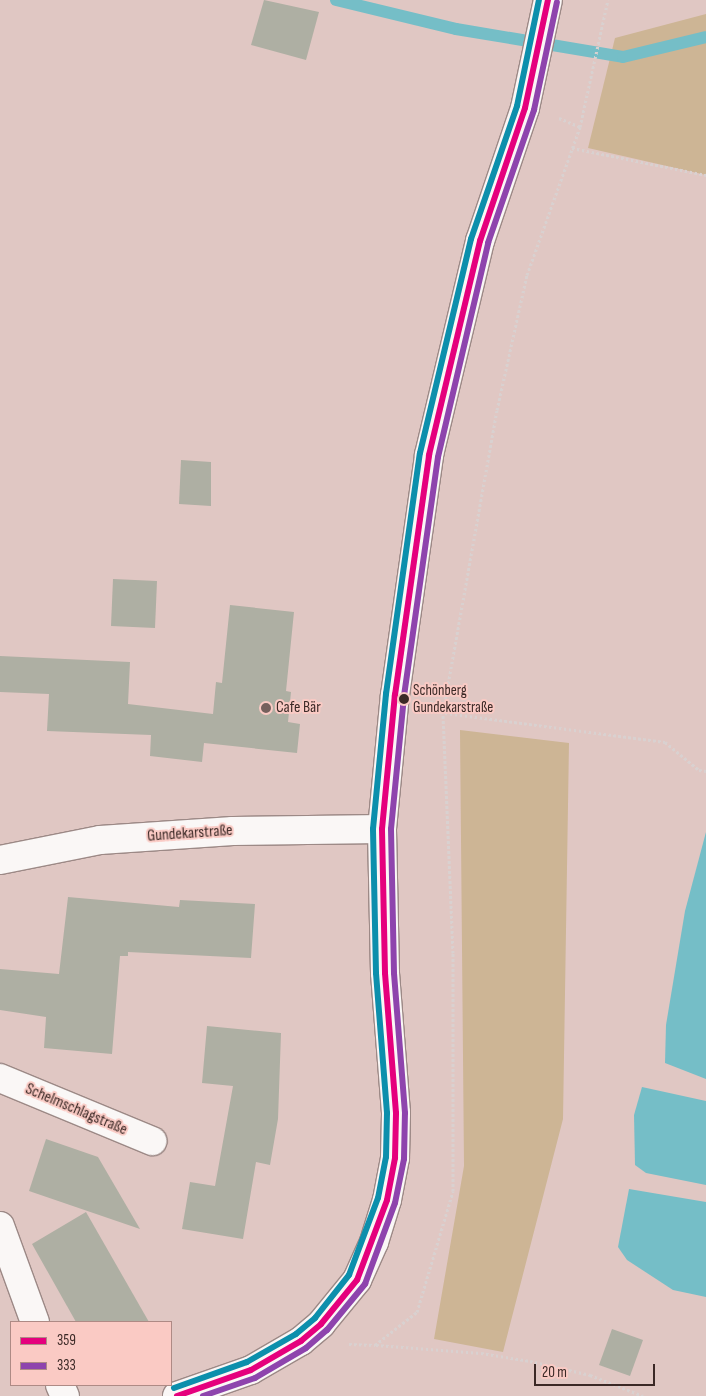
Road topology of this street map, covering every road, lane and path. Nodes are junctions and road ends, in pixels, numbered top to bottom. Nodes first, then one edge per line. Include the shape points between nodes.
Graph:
1 (548, 0) edge
2 (608, 0) edge
3 (552, 116) dead end
4 (580, 127) junction
5 (572, 148) junction
6 (706, 175) edge
7 (422, 701) dead end
8 (445, 705) junction
9 (394, 707) junction
10 (443, 713) junction
11 (706, 771) edge
12 (382, 829) junction
13 (0, 860) edge
14 (0, 1078) edge
15 (152, 1141) dead end
16 (0, 1226) edge
17 (36, 1321) edge
18 (301, 1341) junction
19 (375, 1345) junction
20 (177, 1396) edge
21 (643, 1396) edge

1 - 9 street via 525,108 480,241 429,455
2 - 4 path
3 - 4 path
4 - 5 path
5 - 6 path
5 - 8 path via 525,285 497,410
7 - 8 path
8 - 10 path
9 - 10 path
9 - 12 street
10 - 11 path via 665,742 699,770
10 - 19 path via 454,953 454,1191 417,1312
12 - 13 street, Gundekarstraße via 233,831 100,840
12 - 18 street via 386,973 396,1112 395,1158 374,1242 357,1280 338,1306
14 - 15 street, Schelmschlagstraße
16 - 17 street
18 - 19 path
18 - 20 street via 251,1370
19 - 21 path via 481,1353 530,1361 590,1375

